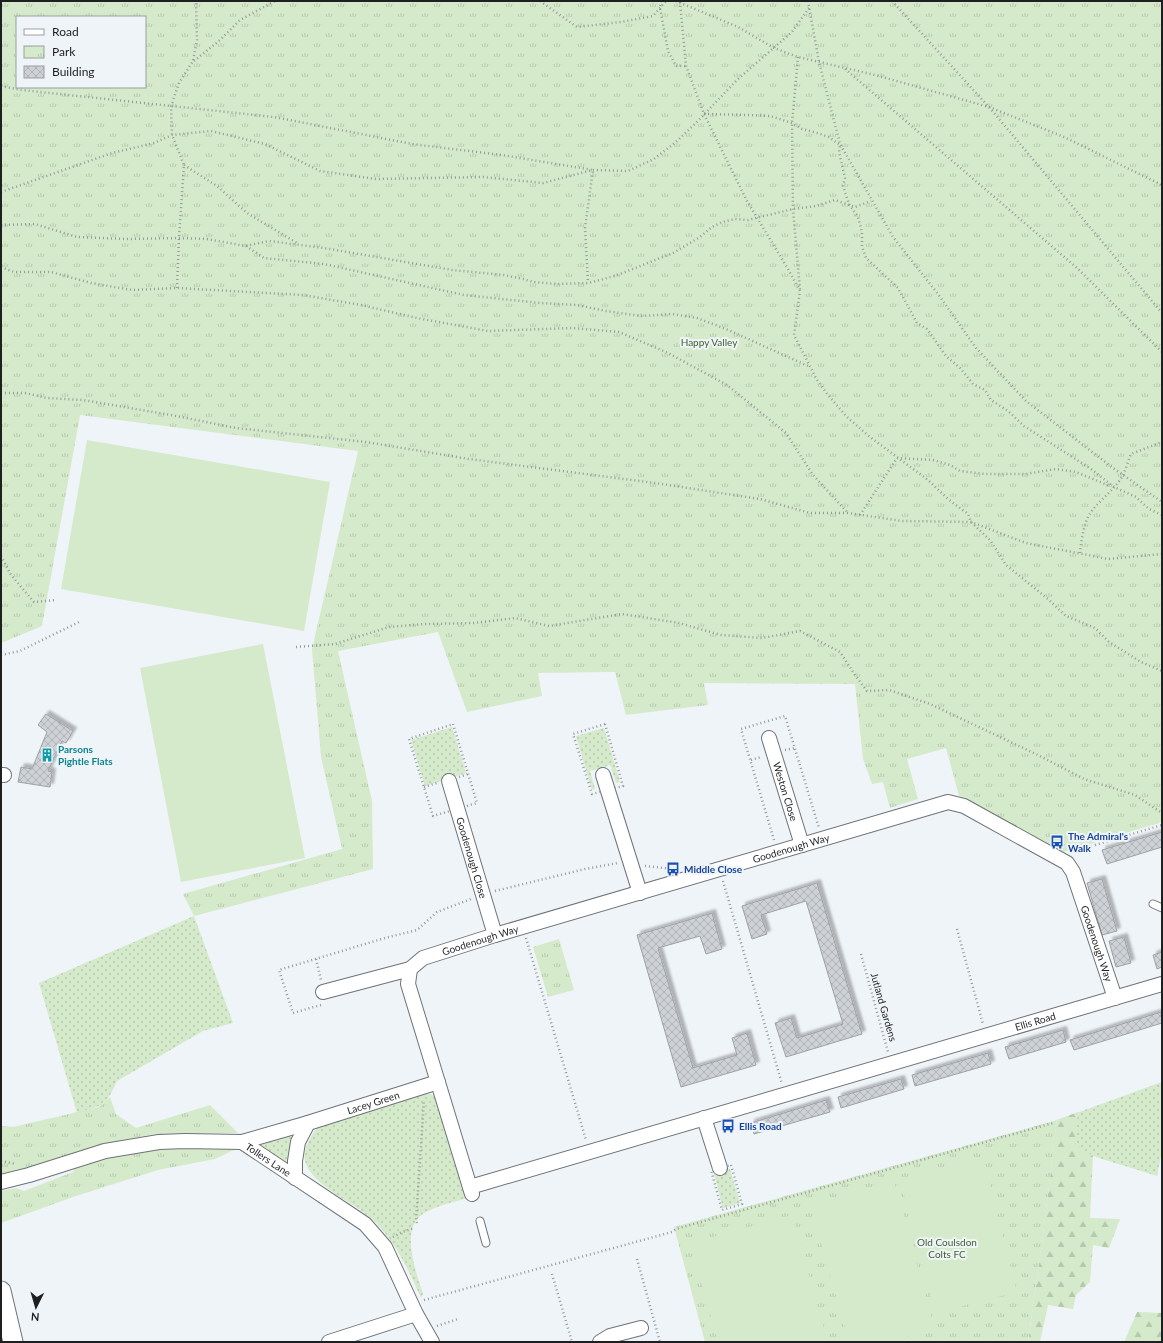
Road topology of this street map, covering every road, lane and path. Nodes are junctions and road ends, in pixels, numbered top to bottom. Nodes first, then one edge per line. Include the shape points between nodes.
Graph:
1 (196, 1) edge
2 (275, 1) edge
3 (540, 1) edge
4 (661, 1) edge
5 (666, 1) edge
6 (676, 1) edge
7 (685, 1) edge
8 (808, 1) edge
9 (892, 1) edge
10 (680, 2) junction
11 (660, 8) junction
12 (809, 8) junction
13 (774, 48) junction
14 (798, 57) junction
15 (193, 61) junction
16 (819, 62) junction
17 (686, 66) junction
18 (845, 68) junction
19 (1, 86) edge
20 (171, 106) junction
21 (990, 107) junction
22 (704, 114) junction
23 (792, 123) junction
24 (172, 135) junction
25 (184, 165) junction
26 (593, 170) junction
27 (1162, 185) edge
28 (1, 192) edge
29 (871, 201) junction
30 (851, 206) junction
31 (793, 209) junction
32 (757, 217) junction
33 (1, 224) edge
34 (179, 238) junction
35 (299, 244) junction
36 (245, 246) junction
37 (1, 267) edge
38 (588, 283) junction
39 (177, 288) junction
40 (800, 291) junction
41 (1162, 313) edge
42 (1162, 352) edge
43 (809, 366) junction
44 (1, 393) edge
45 (1162, 442) edge
46 (897, 458) junction
47 (1123, 475) junction
48 (1114, 488) junction
49 (1162, 502) edge
50 (848, 513) junction
51 (860, 515) junction
52 (1162, 515) edge
53 (971, 522) junction
54 (1080, 553) junction
55 (1162, 554) edge
56 (1, 556) edge
57 (57, 600) dead end
58 (81, 621) dead end
59 (296, 647) dead end
60 (1, 655) edge
61 (1162, 671) edge
62 (769, 738) dead end
63 (603, 775) dead end
64 (450, 781) dead end
65 (608, 790) junction
66 (1162, 813) edge
67 (1162, 825) edge
68 (802, 845) junction
69 (1056, 856) junction
70 (719, 869) junction
71 (640, 892) junction
72 (1153, 904) dead end
73 (1162, 908) edge
74 (523, 927) junction
75 (957, 928) dead end
76 (494, 935) junction
77 (861, 954) dead end
78 (410, 969) junction
79 (1162, 984) edge
80 (323, 992) dead end
81 (1115, 998) junction
82 (986, 1036) junction
83 (891, 1064) junction
84 (438, 1082) junction
85 (424, 1086) junction
86 (785, 1095) junction
87 (704, 1118) junction
88 (308, 1123) junction
89 (1053, 1123) dead end
90 (242, 1142) junction
91 (590, 1152) junction
92 (716, 1169) junction
93 (295, 1178) junction
94 (1, 1182) edge
95 (732, 1207) junction
96 (734, 1213) junction
97 (480, 1221) dead end
98 (417, 1223) dead end
99 (415, 1228) dead end
100 (486, 1243) dead end
101 (383, 1244) junction
102 (637, 1259) dead end
103 (552, 1274) dead end
104 (1, 1291) edge
105 (424, 1300) dead end
106 (416, 1314) junction
107 (458, 1319) dead end
108 (641, 1328) dead end
109 (425, 1330) junction
110 (13, 1342) edge
111 (329, 1342) edge
112 (432, 1342) edge
113 (572, 1342) edge
114 (600, 1342) edge
115 (660, 1342) edge

1 - 15 path via 197,40
2 - 15 path via 240,20
3 - 11 path via 577,27 653,16
4 - 11 path
5 - 11 path
6 - 10 path
7 - 10 path
8 - 12 path
9 - 21 path
10 - 13 path via 738,27
10 - 17 path
11 - 17 path via 668,50 676,66
12 - 13 path via 792,32
12 - 16 path
13 - 14 path
13 - 22 path via 738,79
14 - 16 path
14 - 23 path
15 - 20 path via 179,82
16 - 18 path
16 - 29 path via 840,144
17 - 22 path
18 - 21 path
18 - 42 path via 1076,267
19 - 20 path
20 - 24 path
20 - 26 path via 274,117 412,144
21 - 27 path via 1064,137
21 - 41 path
22 - 23 path via 770,116
22 - 26 path via 676,142 654,159 628,171
22 - 32 path via 746,201
23 - 30 path via 840,145 839,152 845,178 843,186
23 - 31 path
24 - 25 path
24 - 26 path via 211,131 265,144 320,171 376,179 483,177 544,183
24 - 28 path
25 - 34 path
25 - 35 path via 217,186 247,213
26 - 38 path via 585,228
29 - 30 path
29 - 47 path via 893,237 980,352 1026,401
30 - 31 path via 835,200
30 - 48 path via 858,217 866,258 898,288 917,323 927,330 946,356 973,384 985,390 991,400 1024,426 1091,469
31 - 32 path
31 - 40 path
32 - 38 path via 748,220 735,218 722,222 673,252 616,276
32 - 40 path
33 - 34 path via 35,224 77,237
34 - 36 path via 207,239
34 - 39 path
35 - 36 path via 270,241
35 - 38 path via 452,270 504,275 533,282
36 - 43 path via 264,258 324,264 464,295 577,305 641,316 672,314 697,318 726,328
37 - 39 path via 14,272 51,272 91,283 132,290
39 - 50 path via 303,295 488,331 573,328 619,332 668,353 727,385 786,433 813,475
40 - 43 path via 794,336
43 - 46 path via 828,395 847,417
44 - 50 path via 25,393 47,398 83,400 236,428 366,442 469,459 655,483 760,499 810,513
45 - 47 path via 1131,454
46 - 48 path via 933,460 960,471 985,474 1026,474 1056,469 1076,472
46 - 51 path
46 - 53 path via 968,514
47 - 48 path
47 - 49 path
48 - 52 path via 1136,497 1149,509
48 - 54 path via 1088,519
50 - 51 path
51 - 53 path via 902,521
53 - 54 path via 1026,543
53 - 61 path via 990,540 1006,564 1066,616 1095,628 1109,642 1141,662
54 - 55 path via 1108,558
56 - 57 path via 12,575 34,602
58 - 60 path via 20,651
59 - 66 path via 335,644 389,627 474,623 515,618 549,626 622,614 679,623 722,635 762,638 800,631 840,652 867,691 889,690 930,704 1084,779 1135,795
62 - 68 street, Weston Close
63 - 65 street
64 - 76 street, Goodenough Close
65 - 65 path via 592,794 573,734 605,724 623,786
65 - 71 street
67 - 69 path
68 - 69 street, Goodenough Way via 948,802 964,806
68 - 70 street, Goodenough Way
69 - 81 street, Goodenough Way via 1067,863 1073,872
70 - 71 street, Goodenough Way
70 - 86 path
71 - 74 street, Goodenough Way
72 - 73 lane
74 - 76 street, Goodenough Way
74 - 91 path
75 - 82 path
76 - 78 street, Goodenough Way via 422,958
77 - 83 path, Jutland Gardens
78 - 80 street, Goodenough Way
78 - 84 street via 408,984
79 - 81 street, Ellis Road
81 - 82 street, Ellis Road
82 - 83 street, Ellis Road
83 - 86 street, Ellis Road
84 - 85 street, Lacey Green
84 - 91 street, Ellis Road via 472,1195
85 - 88 street, Lacey Green
85 - 98 path
86 - 87 street, Ellis Road
87 - 91 street, Ellis Road
87 - 92 street
88 - 90 street, Lacey Green
88 - 93 street via 298,1142
89 - 96 path
90 - 93 street, Tollers Lane
90 - 94 street, Tollers Lane via 185,1140 121,1148
92 - 95 path via 722,1210
92 - 95 path via 731,1165 742,1204
93 - 101 street, Tollers Lane via 365,1224
95 - 96 path
96 - 105 path
97 - 100 lane
99 - 101 path via 402,1232
101 - 106 street, Tollers Lane
102 - 115 path
103 - 113 path
104 - 110 main road
106 - 109 street, Tollers Lane
106 - 111 street
107 - 109 path
108 - 114 street via 610,1336
109 - 112 street, Tollers Lane

